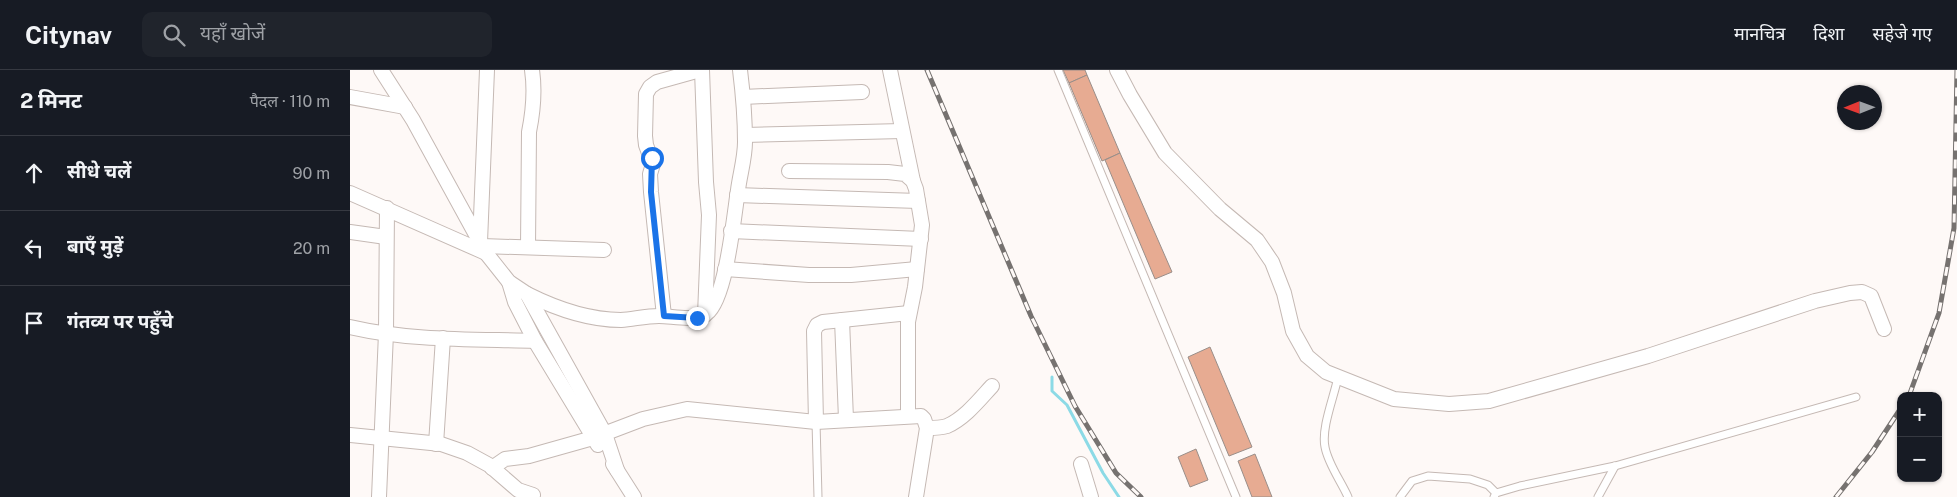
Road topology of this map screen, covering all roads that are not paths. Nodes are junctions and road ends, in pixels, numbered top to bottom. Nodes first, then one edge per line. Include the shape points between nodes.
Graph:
1 (381, 70) edge
2 (487, 70) edge
3 (532, 70) edge
4 (701, 70) edge
5 (740, 70) edge
6 (890, 70) edge
7 (1058, 70) edge
8 (1117, 70) edge
9 (862, 92) dead end
10 (350, 97) edge
11 (743, 97) junction
12 (405, 107) junction
13 (902, 131) junction
14 (745, 135) junction
15 (789, 171) dead end
16 (913, 181) junction
17 (350, 193) edge
18 (737, 195) junction
19 (918, 201) junction
20 (387, 208) junction
21 (731, 231) junction
22 (350, 232) edge
23 (386, 237) junction
24 (921, 239) junction
25 (483, 247) junction
26 (528, 247) junction
27 (604, 250) dead end
28 (725, 269) junction
29 (917, 269) junction
30 (509, 282) junction
31 (527, 294) junction
32 (909, 313) junction
33 (705, 315) junction
34 (664, 316) junction
35 (842, 320) junction
36 (350, 327) edge
37 (1884, 329) dead end
38 (386, 333) junction
39 (443, 338) junction
40 (535, 341) junction
41 (1338, 377) junction
42 (992, 386) dead end
43 (1856, 397) dead end
44 (908, 416) junction
45 (846, 419) junction
46 (816, 422) junction
47 (927, 428) junction
48 (350, 435) edge
49 (599, 436) junction
50 (382, 438) junction
51 (436, 444) junction
52 (1081, 464) dead end
53 (1615, 466) junction
54 (492, 468) junction
55 (533, 495) dead end
56 (1495, 495) edge
57 (379, 497) edge
58 (634, 497) edge
59 (818, 497) edge
60 (916, 497) edge
61 (1090, 497) edge
62 (1236, 497) edge
63 (1348, 497) edge
64 (1400, 497) edge
65 (1598, 497) edge

1 - 12 street
2 - 25 street
3 - 26 street
4 - 33 street via 709,215
4 - 34 street via 657,82 646,94 645,136 653,161 651,192
5 - 11 street
6 - 13 street
7 - 62 lane
8 - 41 street via 1165,152 1220,209 1257,240 1272,262 1293,331 1307,356 1326,372
9 - 11 street
10 - 12 street
11 - 14 street
12 - 25 street
13 - 14 street
13 - 16 street
14 - 18 street
15 - 16 street via 888,172 905,174
16 - 19 street
17 - 20 street
18 - 19 street
18 - 21 street
19 - 24 street
20 - 23 street
20 - 25 street
21 - 24 street
21 - 28 street
22 - 23 street
23 - 38 street
24 - 29 street
25 - 26 street
25 - 30 street
26 - 27 street
28 - 29 street via 851,275
28 - 33 street via 717,297
29 - 32 street
30 - 31 street
30 - 40 street via 515,302
31 - 34 street via 580,314 619,320
31 - 49 street
32 - 35 street
32 - 44 street
33 - 34 street via 697,318
35 - 45 street
35 - 46 street via 822,322 814,331
36 - 38 street
37 - 41 street via 1871,296 1862,292 1850,293 1489,401 1449,404 1394,399
38 - 39 street
38 - 50 street
39 - 40 street
39 - 51 street
40 - 49 street
41 - 63 lane via 1324,440
42 - 47 street via 955,421 946,426
43 - 53 lane
44 - 45 street
44 - 47 street via 920,416
45 - 46 street
46 - 49 street via 687,409 643,419
46 - 59 lane
47 - 60 street
48 - 50 street
49 - 54 street via 530,456 504,459
49 - 58 street
50 - 51 street
50 - 57 street
51 - 54 street via 467,453
52 - 61 street
53 - 56 lane via 1520,486
53 - 65 lane
54 - 55 street via 518,490
56 - 64 lane via 1488,485 1470,479 1428,476 1412,481

